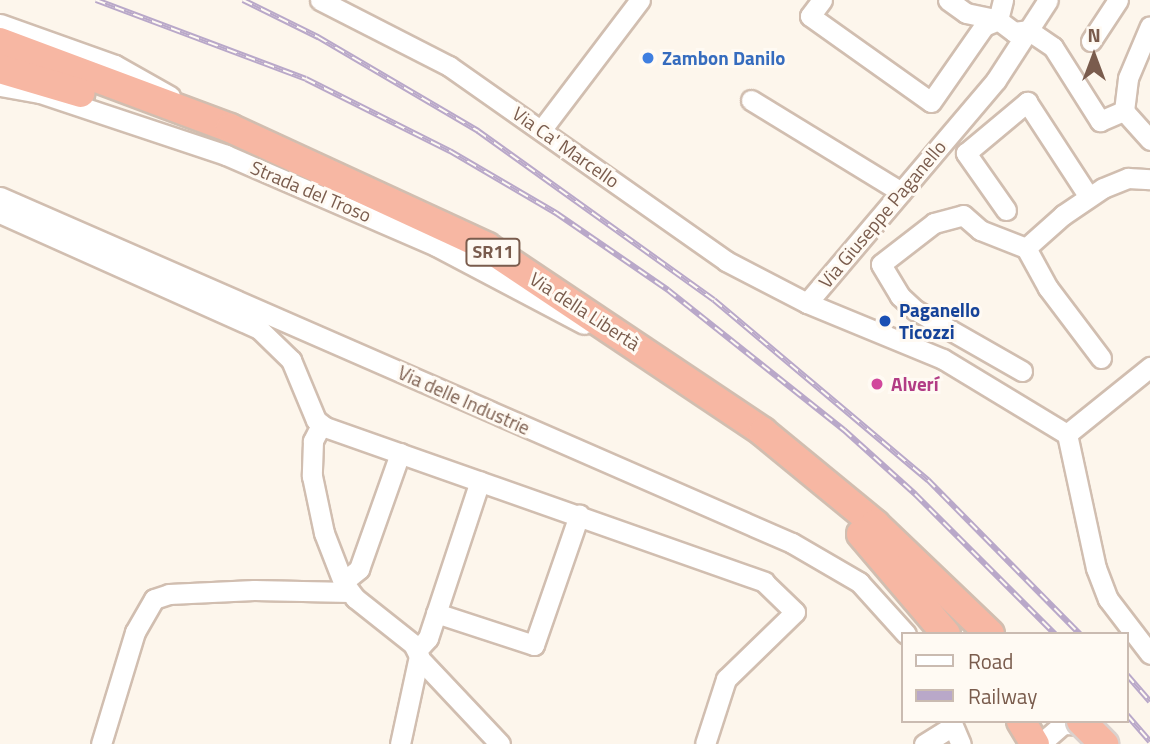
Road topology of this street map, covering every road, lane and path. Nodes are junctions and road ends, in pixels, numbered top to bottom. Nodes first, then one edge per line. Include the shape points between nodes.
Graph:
1 (320, 0) edge
2 (640, 0) edge
3 (822, 0) edge
4 (948, 0) edge
5 (1003, 0) edge
6 (1048, 0) edge
7 (1118, 0) edge
8 (998, 20) junction
9 (0, 24) edge
10 (1150, 26) edge
11 (1028, 30) junction
12 (1091, 41) dead end
13 (0, 42) edge
14 (0, 54) edge
15 (0, 69) edge
16 (57, 76) junction
17 (0, 86) edge
18 (751, 100) dead end
19 (1124, 111) junction
20 (193, 114) junction
21 (542, 129) junction
22 (1150, 140) edge
23 (1150, 180) edge
24 (901, 192) junction
25 (0, 197) edge
26 (1089, 197) junction
27 (1006, 210) dead end
28 (0, 213) edge
29 (1026, 248) junction
30 (807, 303) junction
31 (608, 335) junction
32 (1101, 358) dead end
33 (1150, 367) edge
34 (1022, 371) dead end
35 (321, 425) junction
36 (1067, 434) junction
37 (400, 453) junction
38 (480, 481) junction
39 (579, 515) junction
40 (867, 529) junction
41 (916, 575) junction
42 (345, 583) junction
43 (436, 613) junction
44 (904, 632) edge
45 (944, 632) edge
46 (967, 632) edge
47 (987, 632) edge
48 (1008, 632) edge
49 (418, 654) junction
50 (1150, 654) edge
51 (1022, 723) edge
52 (1065, 723) edge
53 (955, 730) edge
54 (1088, 731) edge
55 (101, 744) edge
56 (400, 744) edge
57 (500, 744) edge
58 (705, 744) edge
59 (924, 744) edge
60 (1038, 744) edge
61 (1111, 744) edge

1 - 21 street, Via Ca' Marcello via 449,66
2 - 21 street
3 - 8 street via 810,16 931,102 984,26
4 - 8 street via 966,13
5 - 8 street
6 - 11 street, Via Giuseppe Paganello
7 - 12 street
8 - 11 street via 1014,32
9 - 20 street via 116,65
10 - 19 street via 1128,78
11 - 19 street via 1053,47 1100,121
11 - 24 street, Via Giuseppe Paganello via 996,80
13 - 16 highway, Via della Libertà
14 - 16 street
15 - 16 highway
16 - 20 highway, Via della Libertà / SR11
16 - 31 highway, Via della Libertà / SR11 via 233,146 411,228
17 - 31 street, Strada del Troso via 100,111 308,188 436,246
18 - 24 street
19 - 22 street
20 - 40 highway, Via della Libertà / SR11 via 313,163 486,247 731,408
21 - 30 street, Via Ca' Marcello via 726,261
23 - 26 street via 1128,178
24 - 30 street, Via Giuseppe Paganello
25 - 44 street, Via delle Industrie via 792,543 859,582
26 - 27 street via 1027,102 966,153
26 - 29 street
28 - 35 street via 210,304 269,336 291,360
29 - 32 street via 1048,288
29 - 34 street via 980,230 963,215 934,223 881,264 900,296 915,310
30 - 36 street, Via Giuseppe Paganello via 943,359
31 - 40 highway, Via della Libertà / SR11 via 614,348 700,405
33 - 36 street
35 - 37 street
35 - 42 street via 313,441 312,476 324,533
36 - 50 street via 1096,568 1108,599
37 - 38 street
37 - 42 street via 359,569
38 - 39 street
38 - 43 street
39 - 43 street via 534,645
39 - 58 street via 752,575 794,612 726,679
40 - 41 highway, Via della Libertà / SR11
40 - 45 highway
40 - 48 highway via 937,569
41 - 46 highway, Via della Libertà / SR11
41 - 47 highway, Via della Libertà / SR11
42 - 49 street
42 - 55 street via 154,599 135,632
43 - 49 street
49 - 56 street
49 - 57 street
51 - 60 highway
52 - 54 highway
53 - 59 street
54 - 60 street via 1063,724
54 - 61 street

